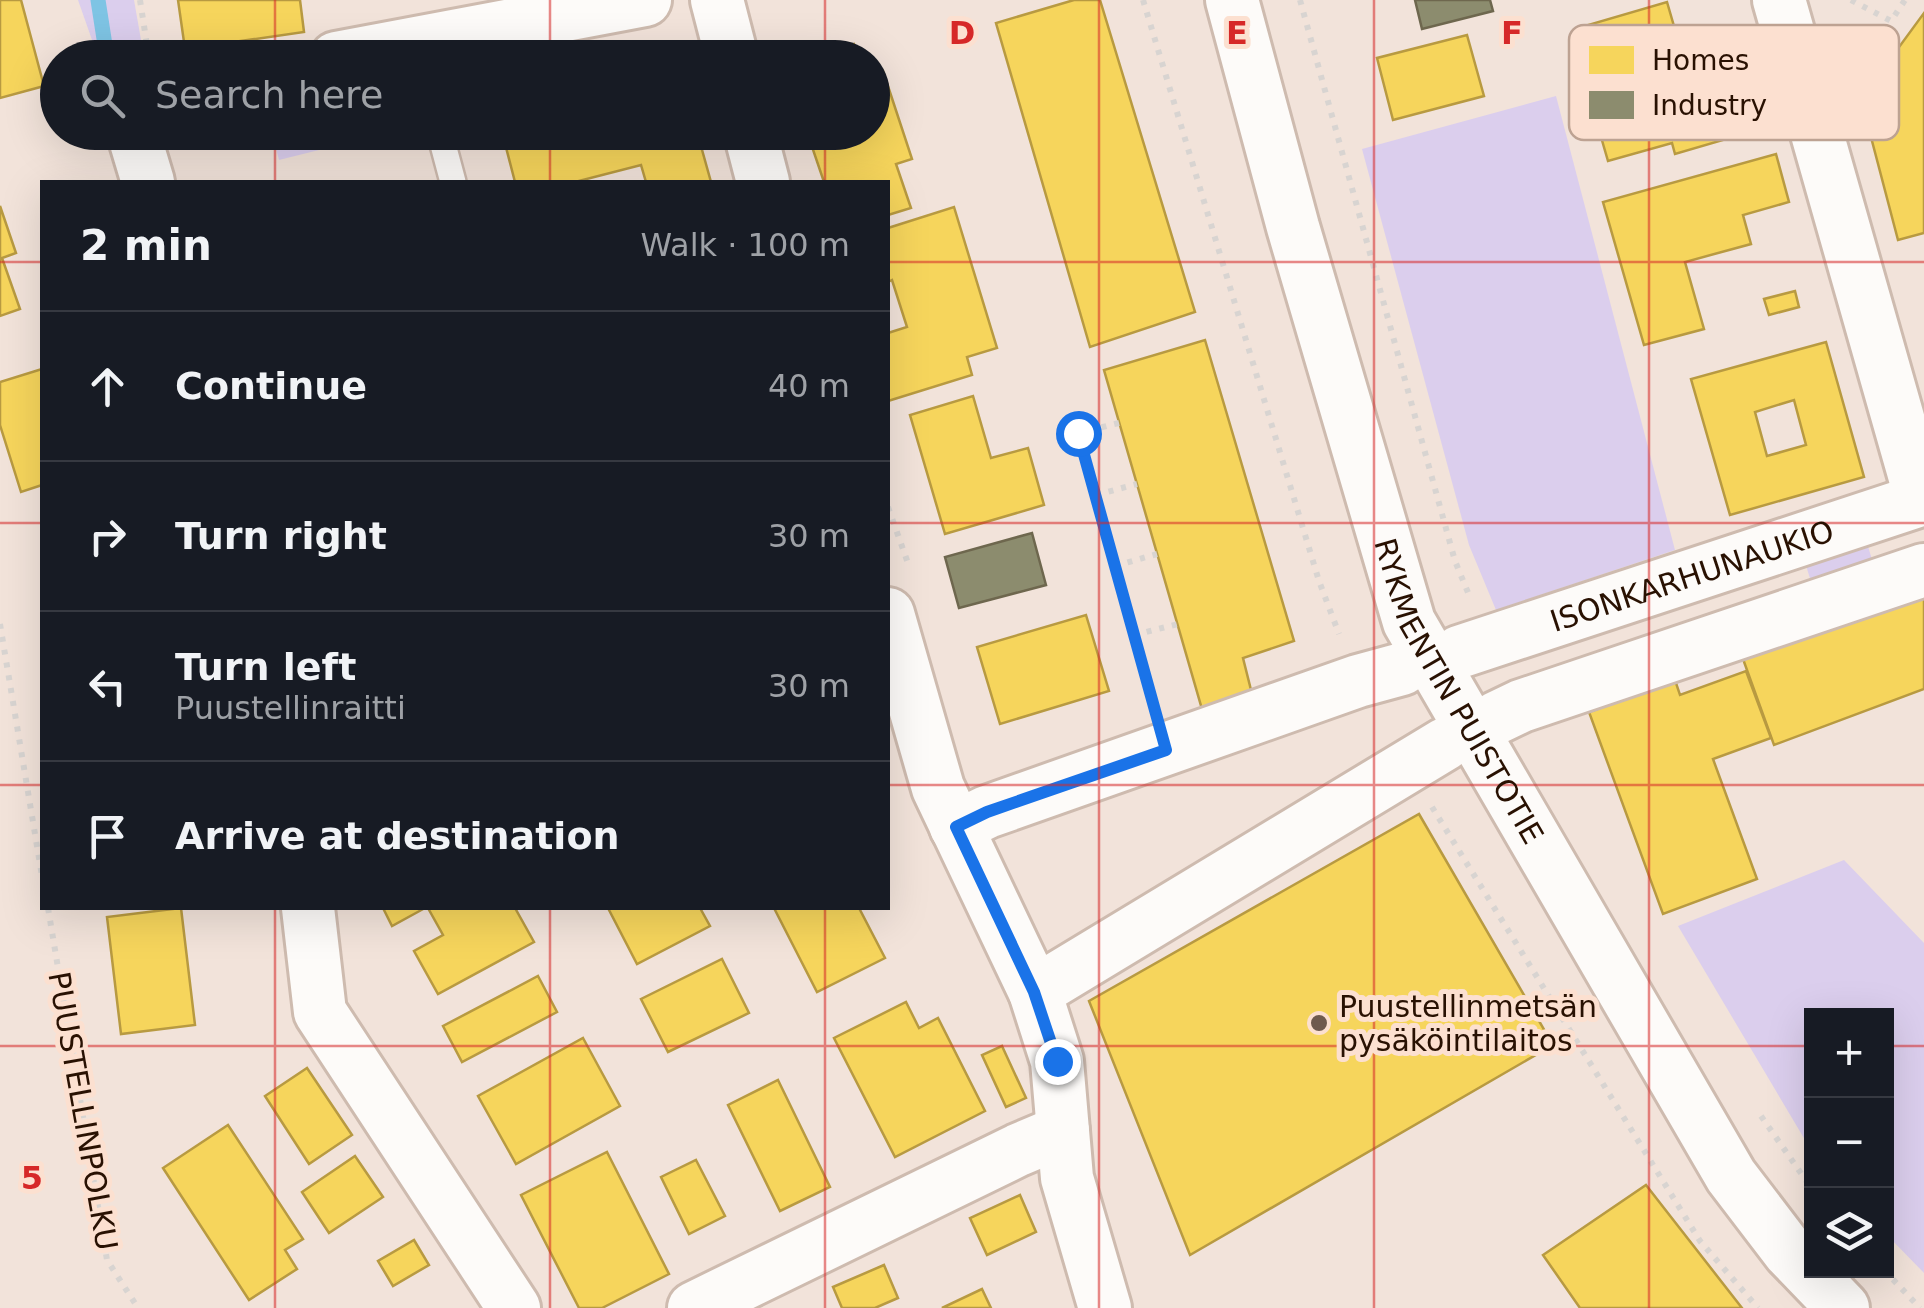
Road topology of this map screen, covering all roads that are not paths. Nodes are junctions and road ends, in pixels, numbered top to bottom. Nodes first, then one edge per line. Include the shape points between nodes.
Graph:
1 (646, 0) edge
2 (717, 0) edge
3 (1232, 0) edge
4 (1778, 0) edge
5 (1785, 25) edge
6 (432, 40) edge
7 (727, 40) edge
8 (1819, 140) edge
9 (138, 150) edge
10 (444, 150) edge
11 (755, 150) edge
12 (147, 180) edge
13 (452, 180) edge
14 (762, 180) edge
15 (1921, 492) edge
16 (1924, 570) edge
17 (890, 621) edge
18 (1459, 652) dead end
19 (1402, 669) dead end
20 (1496, 718) dead end
21 (1445, 744) dead end
22 (956, 827) junction
23 (308, 910) edge
24 (1034, 992) junction
25 (1063, 1132) junction
26 (514, 1308) edge
27 (694, 1308) edge
28 (1105, 1308) edge
29 (1843, 1308) edge

1 - 6 street
2 - 7 street
3 - 29 street, RYKMENTIN PUISTOTIE via 1409,622 1731,1176
4 - 5 street
8 - 15 street
9 - 12 street
10 - 13 lane
11 - 14 street
15 - 18 street, ISONKARHUNAUKIO
16 - 20 street
17 - 22 street via 928,760
19 - 22 street
21 - 24 street
22 - 24 street
23 - 26 street via 320,1012
24 - 25 street via 1057,1061
25 - 27 street
25 - 28 street via 1068,1178

